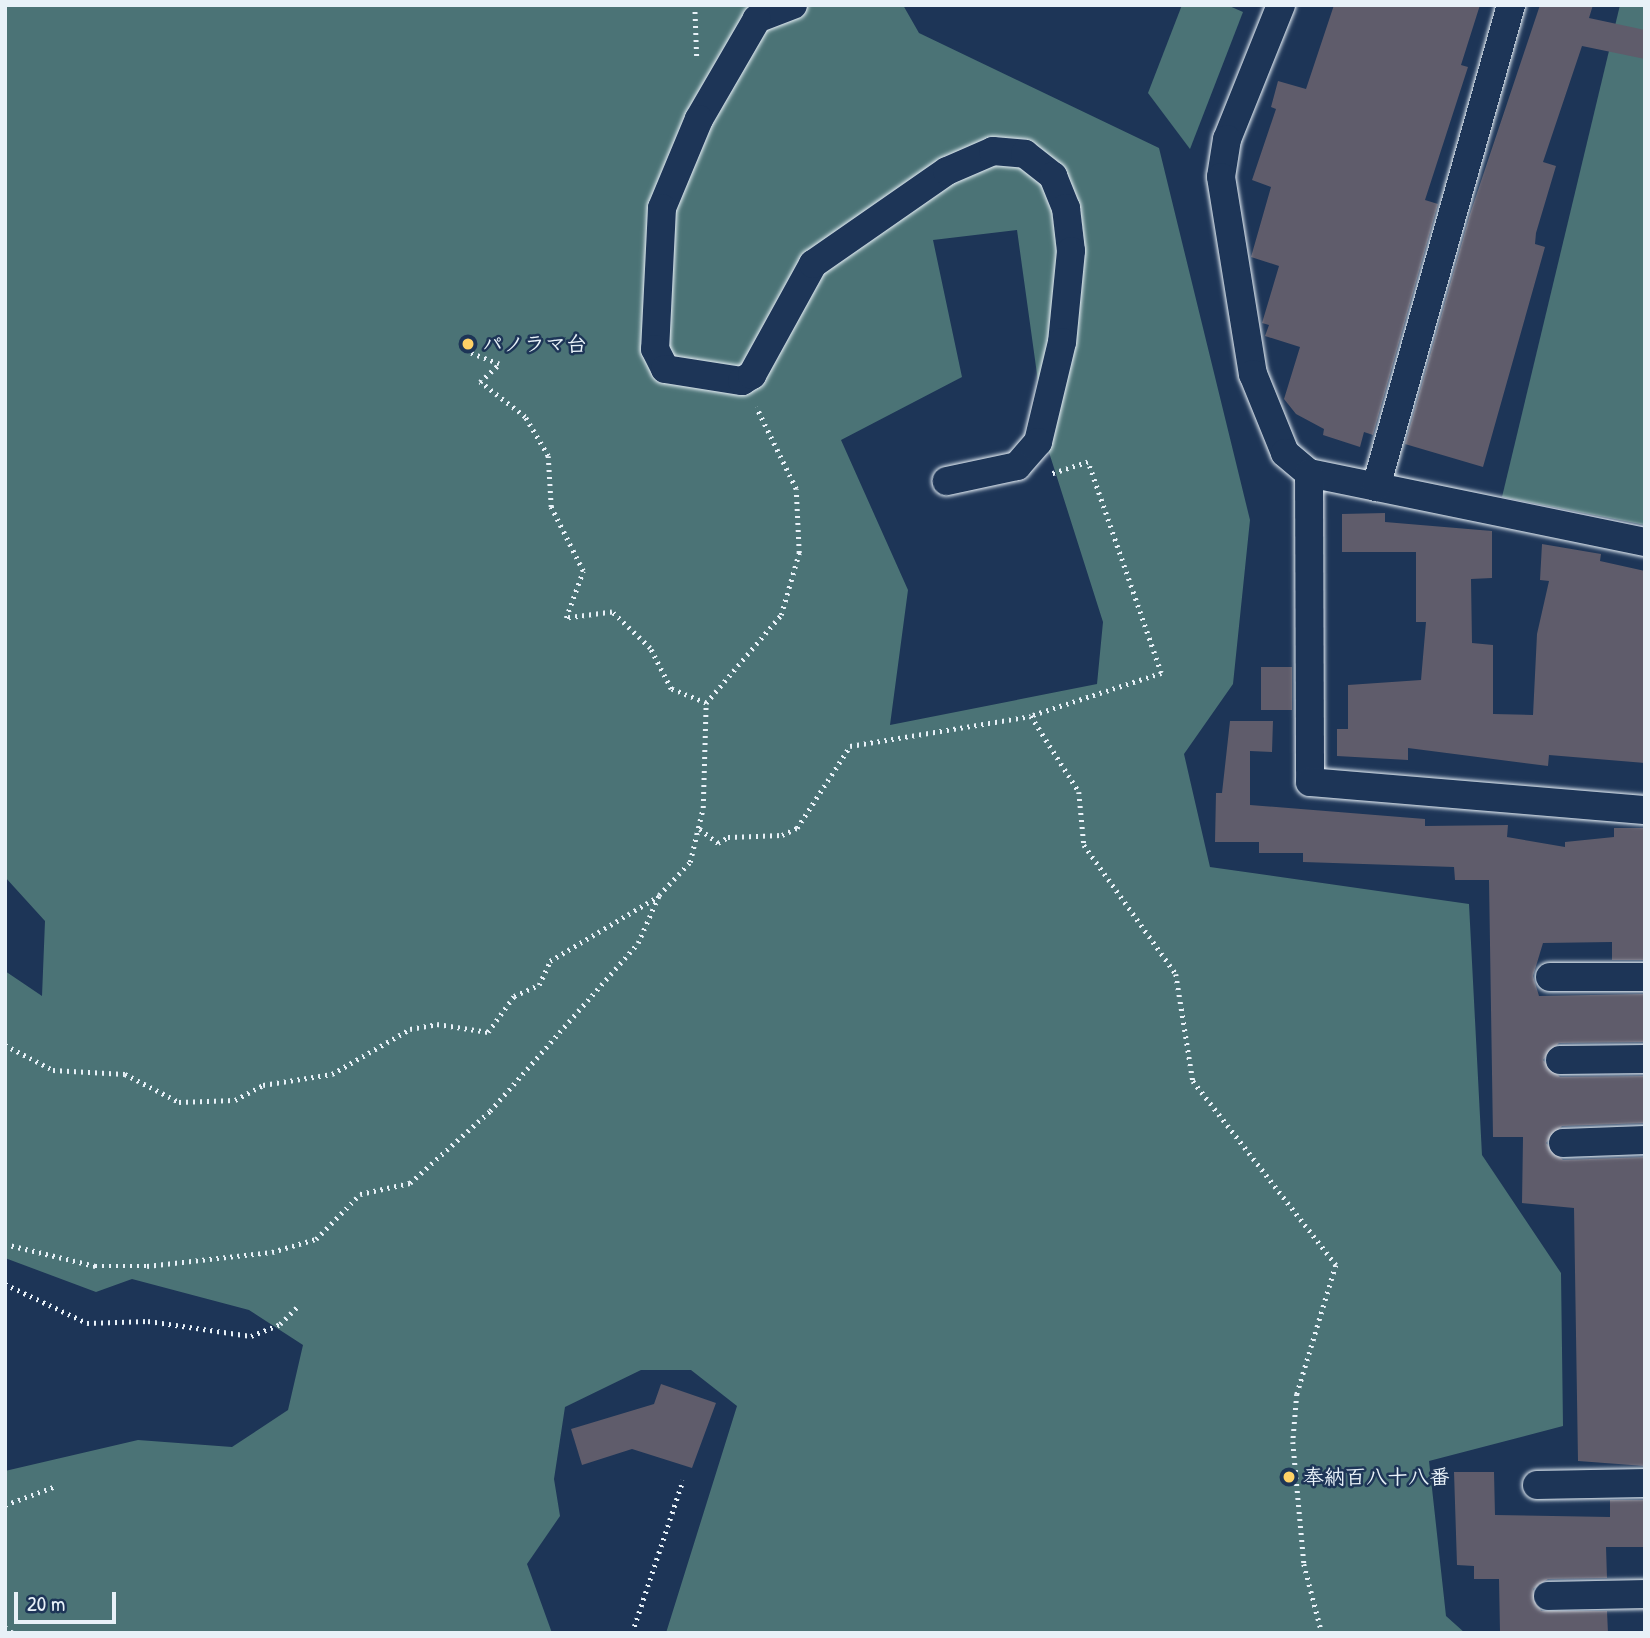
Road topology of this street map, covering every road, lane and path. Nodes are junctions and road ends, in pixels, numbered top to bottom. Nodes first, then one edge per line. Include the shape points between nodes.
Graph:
1 (793, 5) edge
2 (1280, 5) edge
3 (1511, 5) edge
4 (471, 353) dead end
5 (742, 381) junction
6 (1017, 466) junction
7 (1309, 473) junction
8 (947, 481) dead end
9 (1376, 487) junction
10 (1645, 541) edge
11 (706, 703) junction
12 (1033, 715) dead end
13 (1645, 810) edge
14 (700, 829) junction
15 (659, 895) junction
16 (1550, 977) dead end
17 (1645, 977) edge
18 (5, 1045) edge
19 (1645, 1059) edge
20 (1560, 1060) dead end
21 (1645, 1140) edge
22 (1563, 1143) dead end
23 (5, 1244) edge
24 (5, 1284) edge
25 (297, 1307) dead end
26 (683, 1480) dead end
27 (1645, 1483) edge
28 (1537, 1485) dead end
29 (56, 1486) dead end
30 (5, 1505) edge
31 (1645, 1594) edge
32 (1548, 1596) dead end
33 (5, 1628) edge
34 (13, 1633) edge
35 (632, 1633) edge
36 (1322, 1633) edge

1 - 5 street via 757,19 699,119 662,208 655,349 665,369
2 - 7 street via 1227,139 1221,177 1254,374 1285,453
3 - 9 street
4 - 11 path via 499,364 480,382 539,433 548,456 551,507 583,570 566,618 612,612 650,649 671,689
5 - 6 street via 752,375 813,264 947,171 993,151 1025,154 1054,176 1066,208 1071,251 1062,342 1038,443
5 - 11 path via 796,489 799,553 781,615
6 - 8 street
6 - 12 path via 1044,477 1088,463 1161,673
7 - 9 street
7 - 13 street via 1310,782
9 - 10 street
11 - 14 path
14 - 15 path via 690,862
14 - 36 path via 718,843 728,836 782,835 797,828 850,746 1031,716 1079,792 1084,845 1176,974 1193,1081 1336,1265 1297,1394 1293,1442 1304,1564
15 - 18 path via 550,961 539,985 514,996 488,1032 437,1024 410,1030 332,1074 263,1085 235,1100 179,1102 125,1074 53,1070
15 - 23 path via 638,943 491,1111 410,1183 360,1195 316,1239 272,1252 94,1266
16 - 17 street
19 - 20 street
21 - 22 street
24 - 25 path via 87,1323 148,1321 251,1336 280,1324
26 - 35 path
27 - 28 street
29 - 30 path
31 - 32 street
33 - 34 path

